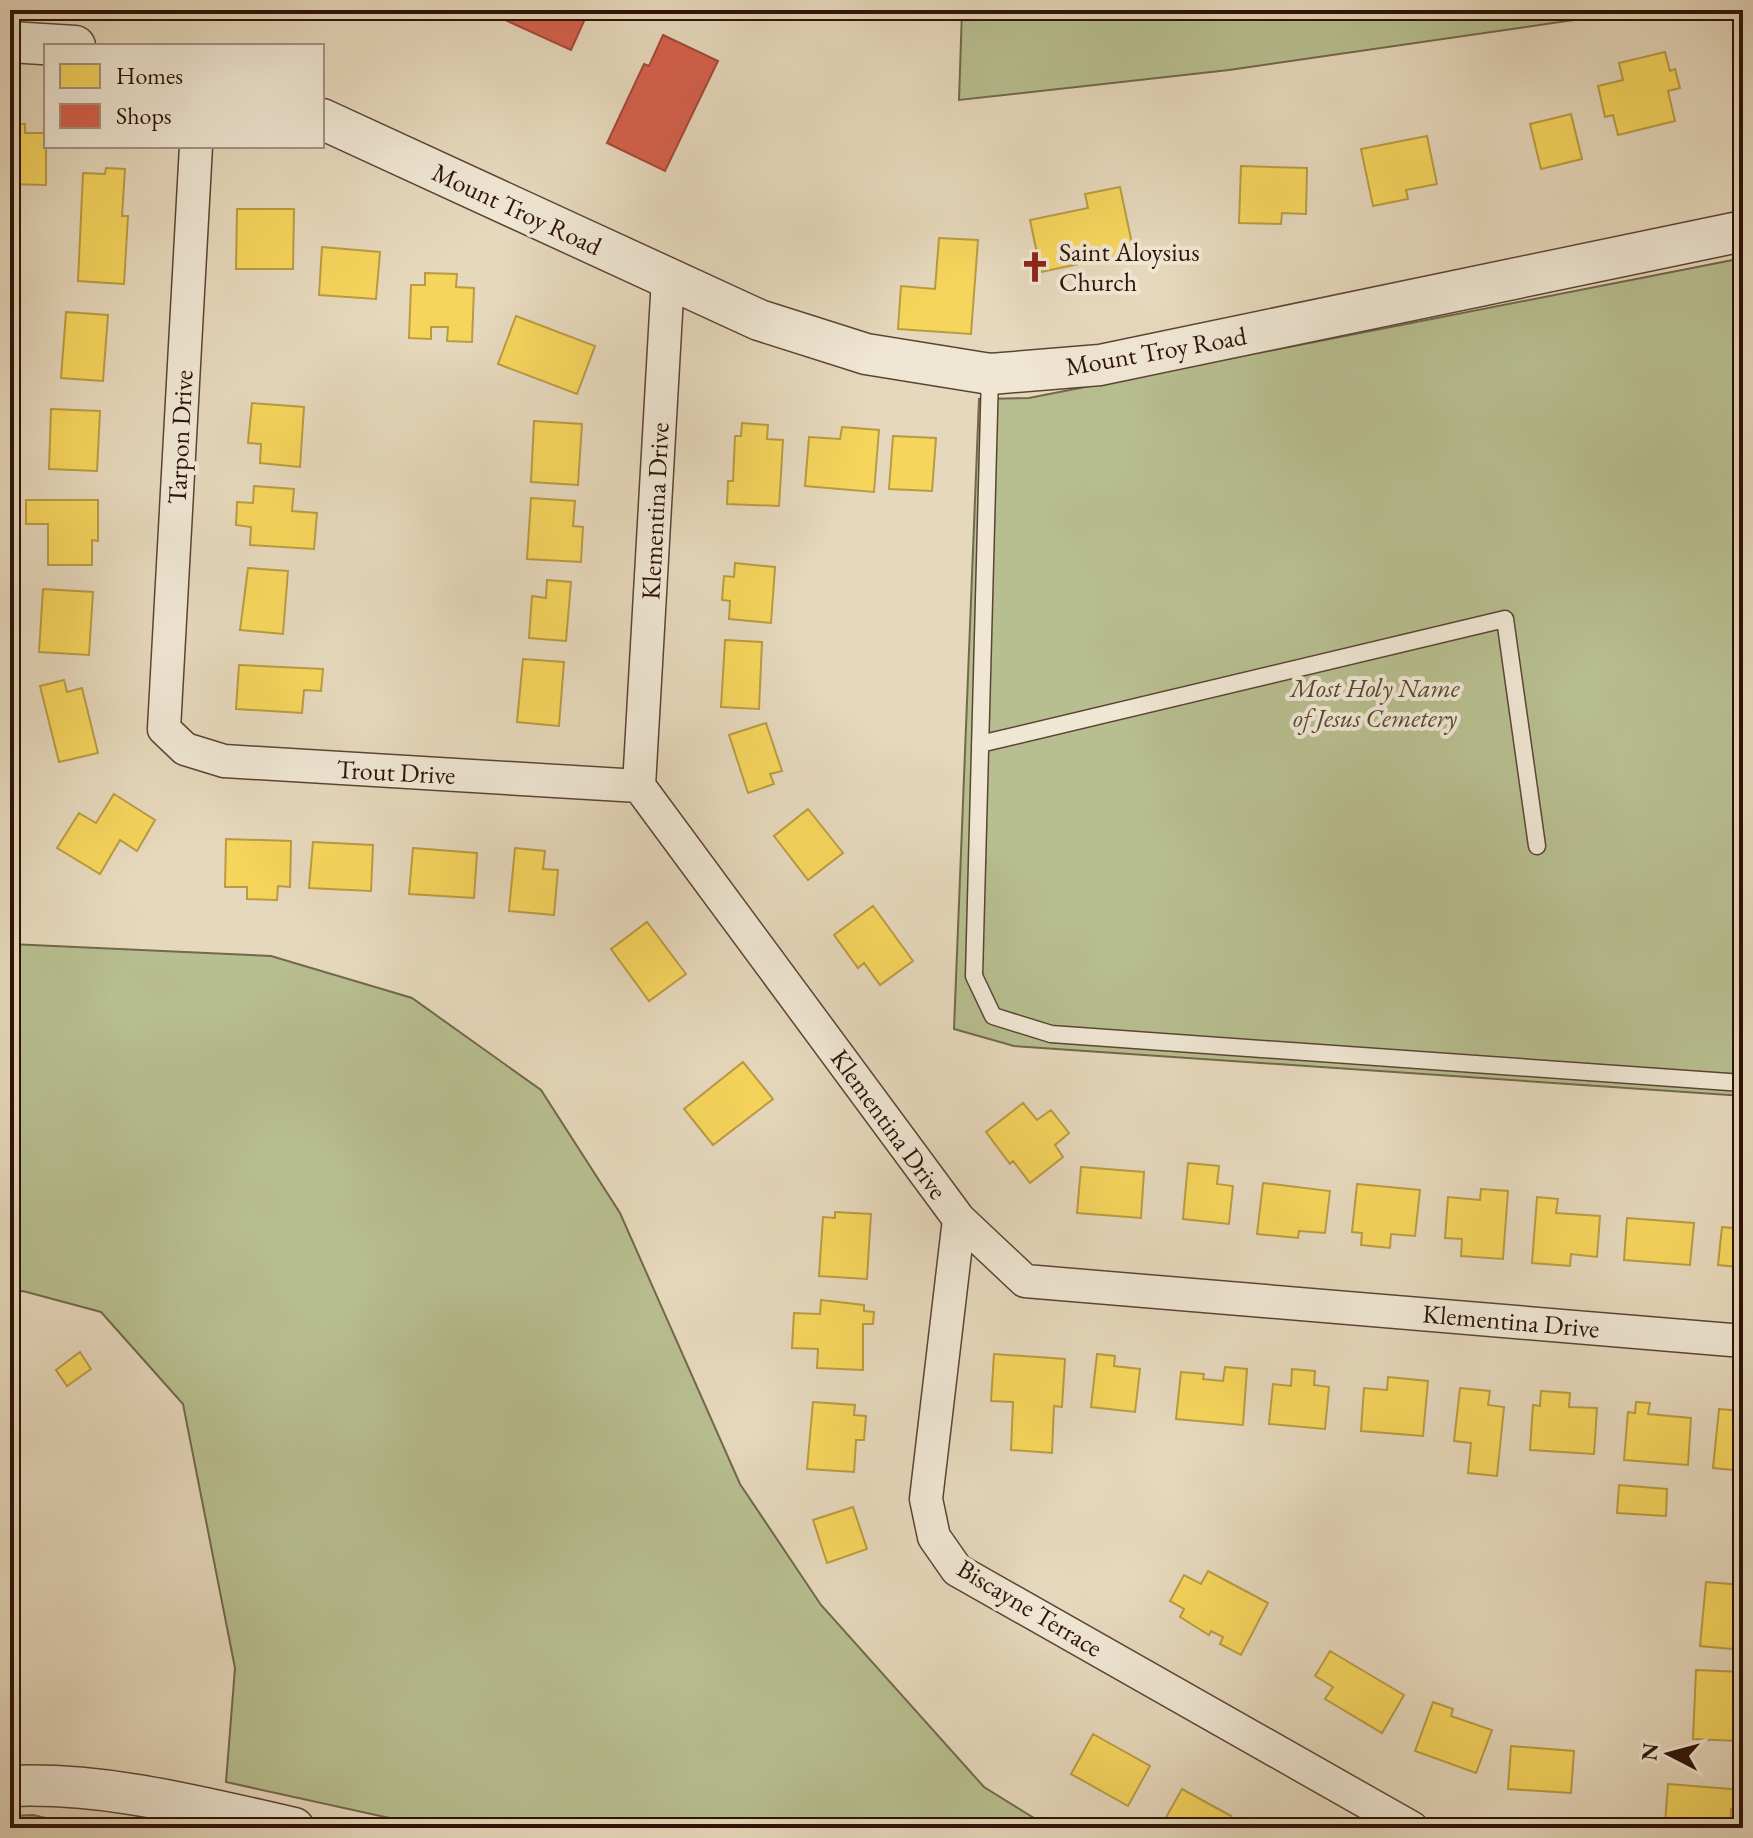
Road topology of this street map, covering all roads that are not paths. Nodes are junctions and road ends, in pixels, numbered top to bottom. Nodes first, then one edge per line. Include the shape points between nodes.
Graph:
1 (10, 42) edge
2 (44, 44) edge
3 (324, 120) edge
4 (196, 148) edge
5 (1743, 231) edge
6 (668, 278) junction
7 (990, 374) junction
8 (164, 729) joint
9 (980, 744) junction
10 (639, 786) junction
11 (1537, 846) dead end
12 (1743, 1083) edge
13 (959, 1219) junction
14 (1743, 1341) edge
15 (10, 1786) edge
16 (294, 1828) edge
17 (1412, 1828) edge

1 - 2 street
3 - 6 street, Mount Troy Road
4 - 8 street, Tarpon Drive
5 - 7 street, Mount Troy Road via 1100,365
6 - 7 street, Mount Troy Road via 759,320 866,354
6 - 10 street, Klementina Drive
7 - 9 lane
8 - 10 street, Trout Drive via 185,749 224,761
9 - 11 lane via 1505,619
9 - 12 lane via 974,976 993,1016 1051,1034
10 - 13 street, Klementina Drive
13 - 14 street, Klementina Drive via 1025,1281
13 - 17 street, Biscayne Terrace via 926,1499 934,1537 957,1570
15 - 16 street via 87,1787 155,1797

